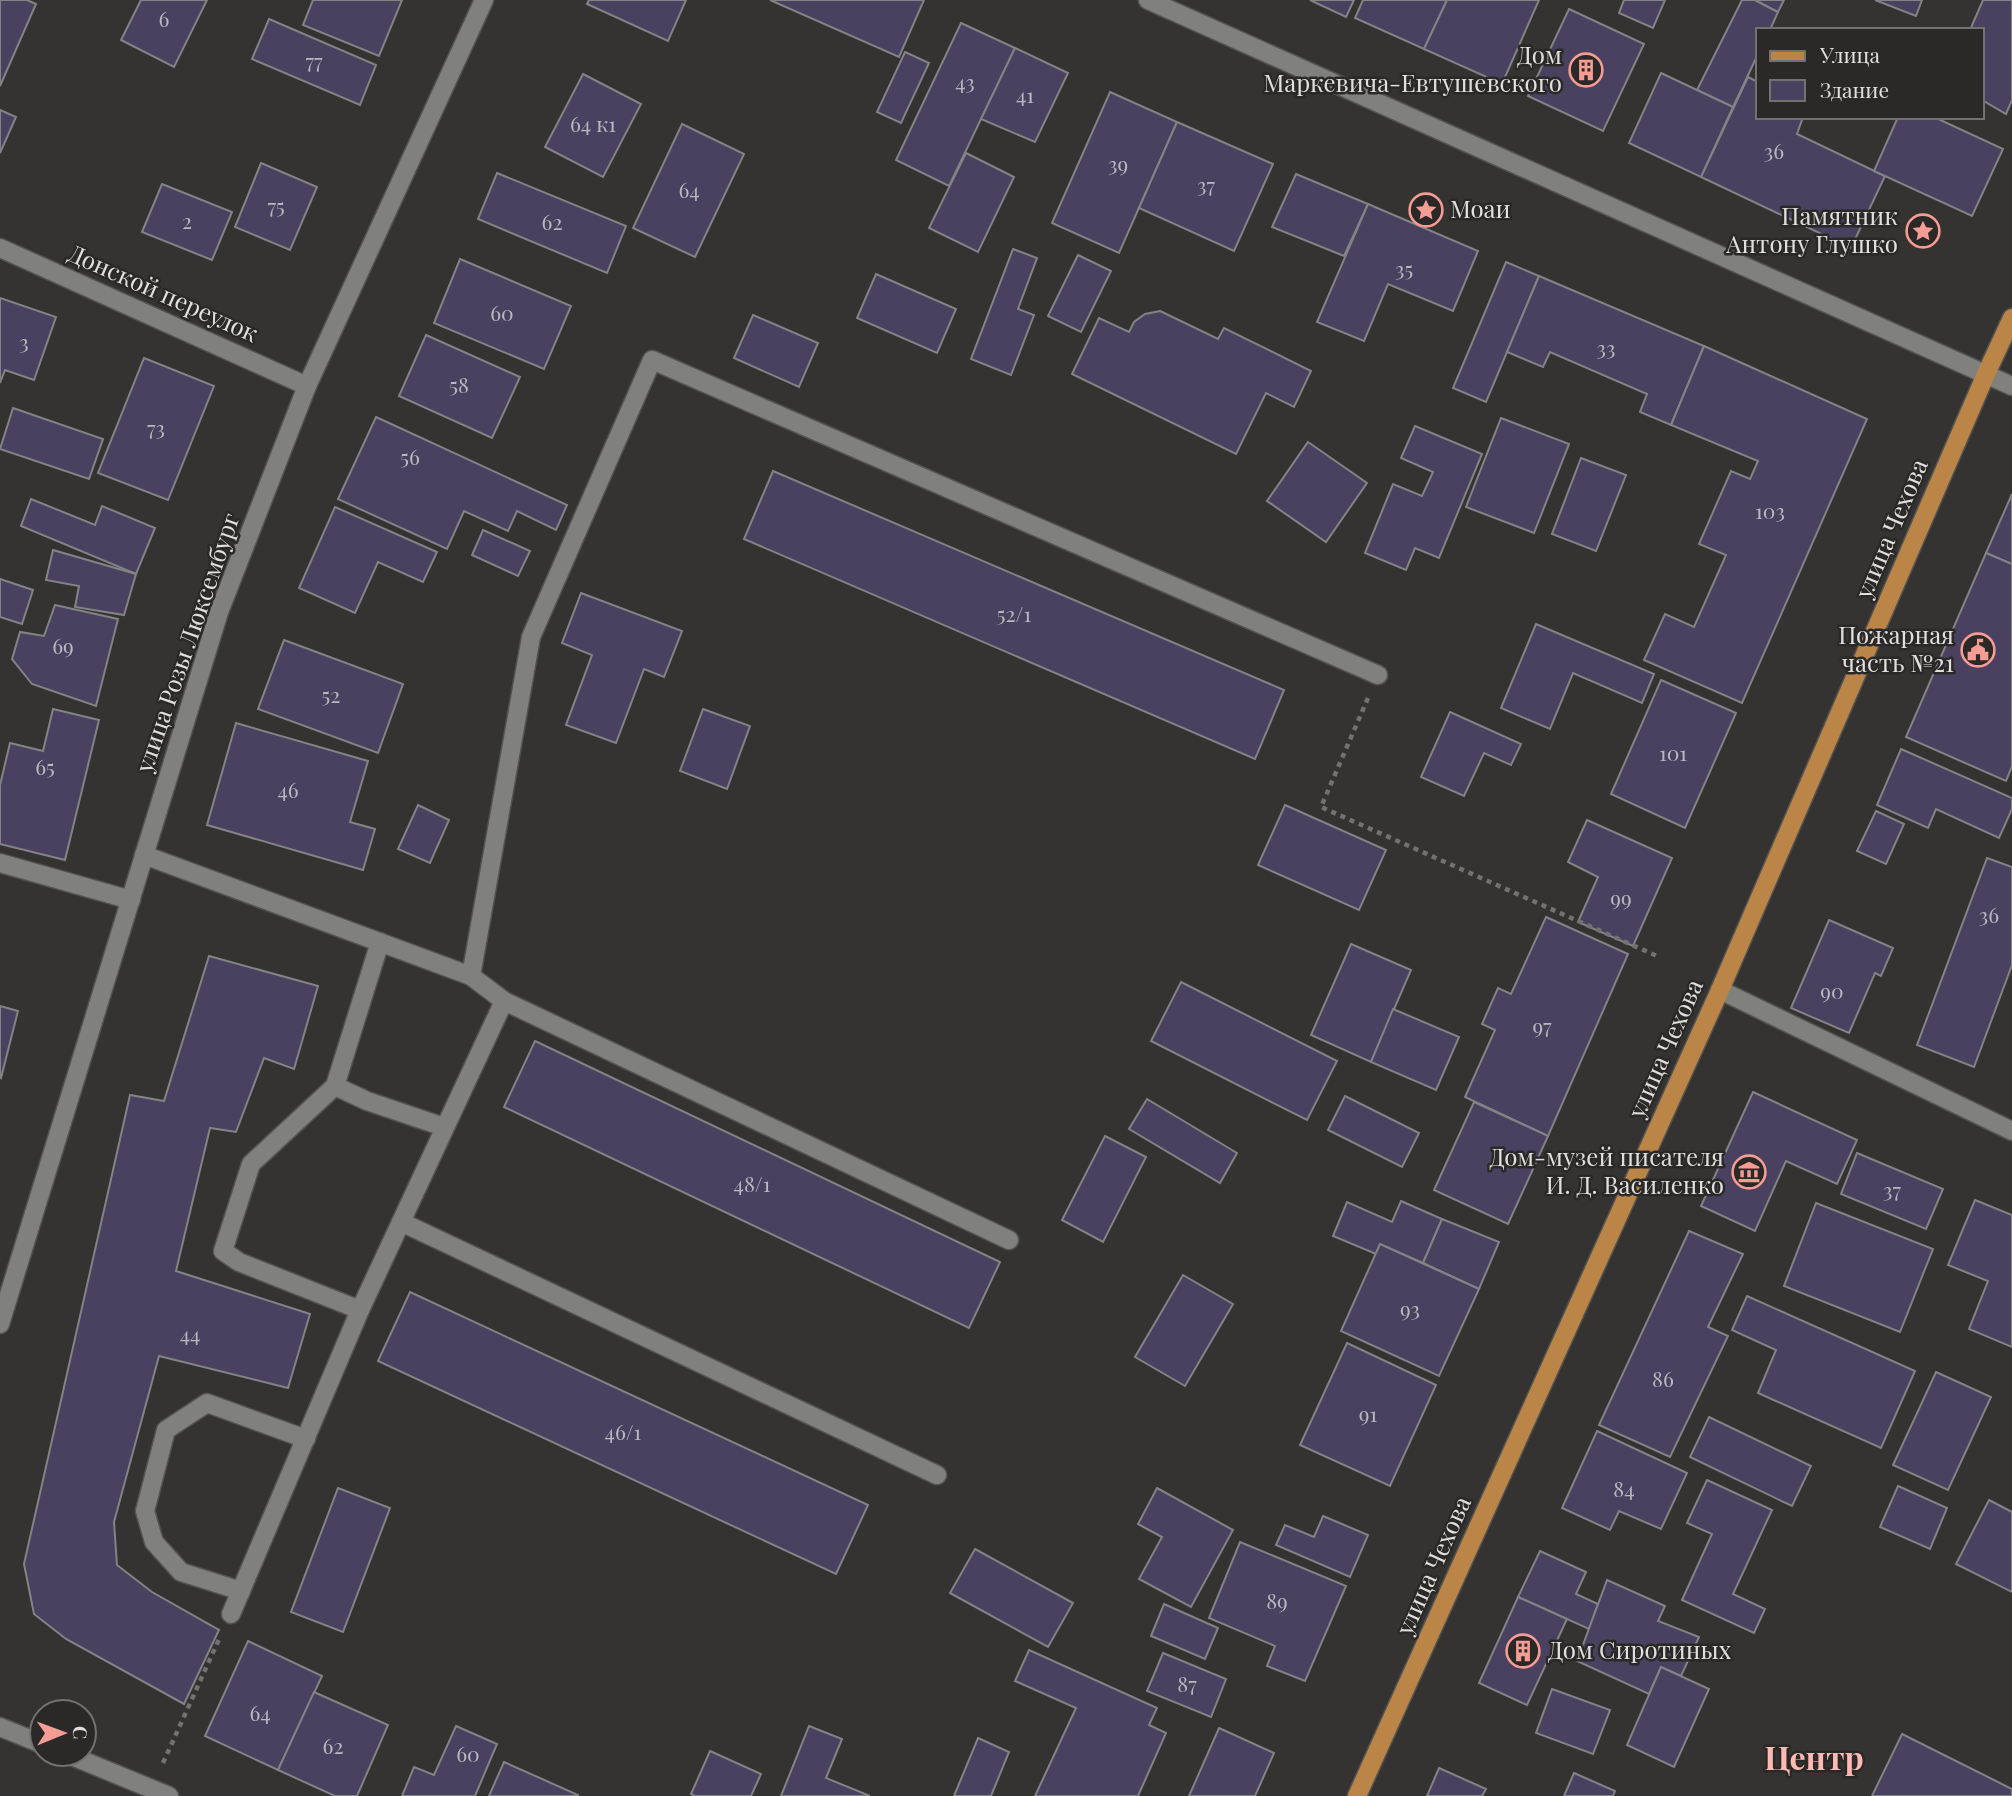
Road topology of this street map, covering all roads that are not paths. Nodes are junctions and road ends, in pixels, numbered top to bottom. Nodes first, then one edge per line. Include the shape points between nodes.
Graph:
1 (484, 0) edge
2 (1148, 0) edge
3 (0, 248) edge
4 (2012, 318) edge
5 (1986, 374) junction
6 (307, 386) junction
7 (2012, 386) edge
8 (1378, 675) road end
9 (144, 855) junction
10 (0, 863) edge
11 (131, 900) junction
12 (380, 942) junction
13 (471, 976) junction
14 (1720, 990) junction
15 (504, 1001) junction
16 (335, 1086) junction
17 (444, 1127) junction
18 (2012, 1132) edge
19 (401, 1222) junction
20 (1009, 1240) dead end
21 (360, 1310) junction
22 (0, 1324) edge
23 (306, 1438) junction
24 (937, 1475) dead end
25 (241, 1591) junction
26 (231, 1614) road end
27 (0, 1727) edge
28 (28, 1738) edge
29 (98, 1767) edge
30 (169, 1796) edge
31 (1357, 1796) edge

1 - 6 street, улица Розы Люксембург
2 - 5 street
3 - 6 street, Донской переулок
4 - 5 main road, улица Чехова
5 - 7 street
5 - 14 main road, улица Чехова
6 - 9 street, улица Розы Люксембург via 219,612
8 - 13 street via 652,360 531,637
9 - 11 street, улица Розы Люксембург
9 - 12 street
10 - 11 street
11 - 22 street, улица Розы Люксембург
12 - 13 street
12 - 16 street
13 - 15 street
14 - 18 street
14 - 31 main road, улица Чехова
15 - 17 street
15 - 20 street
16 - 17 street
16 - 21 street via 251,1164 223,1251 239,1262
17 - 19 street
19 - 21 street
19 - 24 street
21 - 23 street
23 - 25 street
23 - 25 street via 206,1403 166,1430 145,1511 154,1542 181,1572
25 - 26 street
27 - 28 street
29 - 30 street

